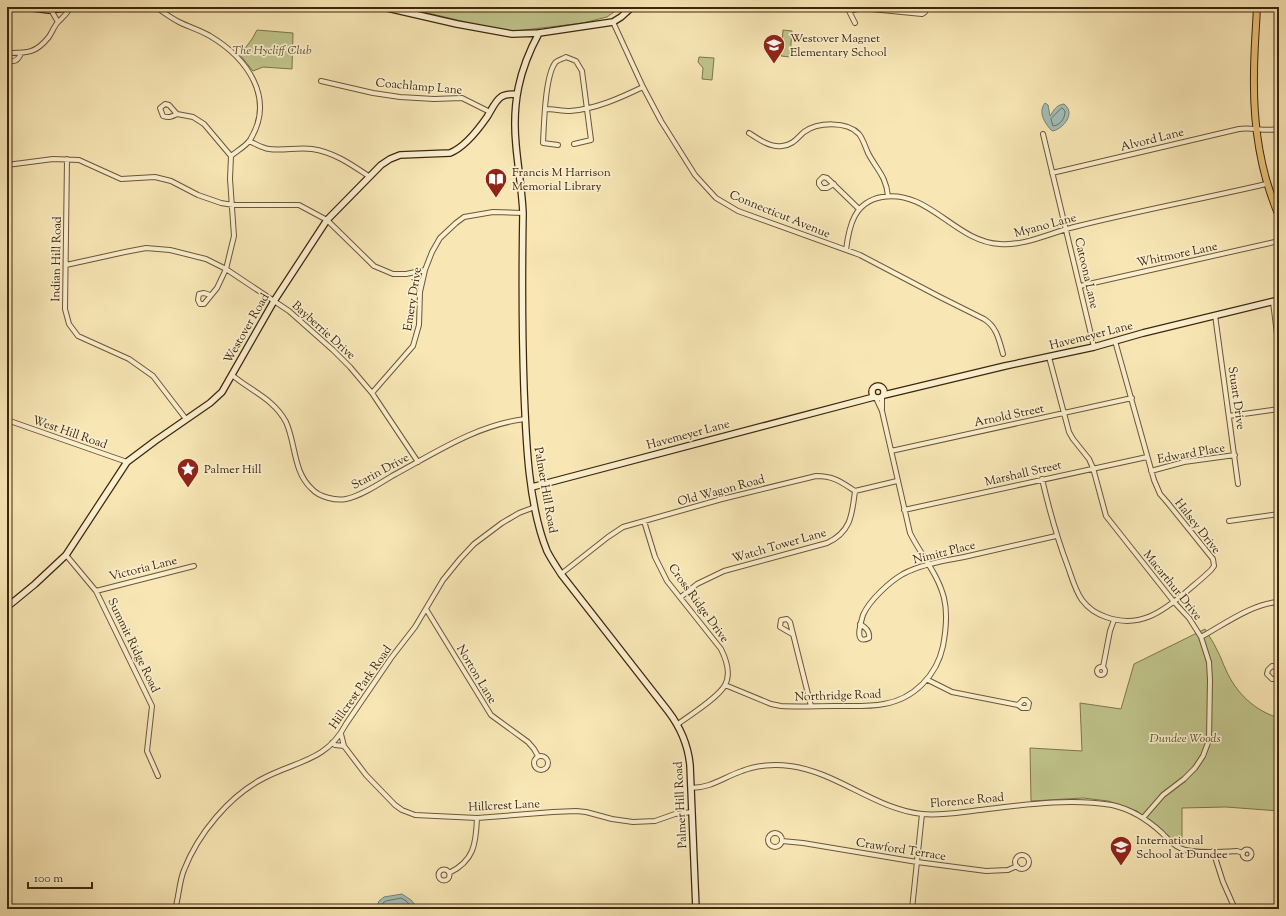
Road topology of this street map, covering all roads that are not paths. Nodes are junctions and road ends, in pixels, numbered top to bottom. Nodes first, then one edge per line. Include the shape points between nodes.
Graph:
1 (25, 7) edge
2 (72, 7) edge
3 (156, 7) edge
4 (383, 7) edge
5 (632, 7) edge
6 (910, 7) edge
7 (926, 7) edge
8 (1257, 7) edge
9 (848, 9) edge
10 (51, 10) junction
11 (909, 12) junction
12 (58, 22) junction
13 (613, 22) junction
14 (855, 23) dead end
15 (539, 33) junction
16 (21, 53) junction
17 (7, 54) edge
18 (321, 81) dead end
19 (643, 87) junction
20 (516, 94) junction
21 (587, 108) junction
22 (545, 109) junction
23 (490, 112) junction
24 (177, 114) dead end
25 (1257, 129) junction
26 (1279, 129) edge
27 (749, 133) dead end
28 (1043, 134) dead end
29 (249, 141) junction
30 (574, 144) dead end
31 (558, 145) dead end
32 (231, 156) junction
33 (67, 159) junction
34 (7, 165) edge
35 (1052, 173) junction
36 (370, 177) junction
37 (834, 184) dead end
38 (1266, 184) junction
39 (888, 196) junction
40 (233, 206) junction
41 (859, 209) junction
42 (523, 213) junction
43 (1279, 216) edge
44 (327, 220) junction
45 (1066, 230) junction
46 (1279, 241) edge
47 (846, 250) junction
48 (66, 266) junction
49 (226, 269) junction
50 (425, 270) junction
51 (1080, 286) junction
52 (210, 295) dead end
53 (1279, 300) edge
54 (274, 301) junction
55 (1272, 302) junction
56 (1215, 315) junction
57 (1115, 341) junction
58 (1094, 347) junction
59 (1279, 350) edge
60 (1003, 354) dead end
61 (1050, 357) junction
62 (232, 375) junction
63 (883, 387) junction
64 (872, 389) junction
65 (907, 390) junction
66 (372, 393) junction
67 (879, 397) junction
68 (1132, 398) junction
69 (851, 404) junction
70 (1279, 409) edge
71 (1064, 414) junction
72 (1229, 416) junction
73 (186, 419) junction
74 (525, 419) junction
75 (7, 420) edge
76 (891, 451) junction
77 (1235, 455) junction
78 (1147, 457) junction
79 (127, 462) junction
80 (418, 462) junction
81 (1093, 468) junction
82 (1151, 471) junction
83 (1042, 479) junction
84 (898, 481) junction
85 (1238, 484) dead end
86 (532, 487) junction
87 (855, 491) junction
88 (535, 507) junction
89 (904, 510) junction
90 (1279, 514) edge
91 (644, 521) junction
92 (1229, 521) dead end
93 (1056, 536) junction
94 (66, 555) junction
95 (928, 564) junction
96 (194, 566) dead end
97 (561, 574) junction
98 (96, 591) junction
99 (681, 597) junction
100 (1174, 602) junction
101 (1279, 602) edge
102 (7, 607) edge
103 (426, 609) junction
104 (1114, 620) junction
105 (860, 624) dead end
106 (792, 634) dead end
107 (1201, 638) junction
108 (1103, 667) dead end
109 (1279, 668) edge
110 (1279, 679) edge
111 (928, 680) junction
112 (725, 685) junction
113 (1018, 705) dead end
114 (810, 706) junction
115 (678, 724) junction
116 (341, 734) junction
117 (332, 743) junction
118 (344, 746) junction
119 (538, 756) dead end
120 (158, 776) dead end
121 (691, 788) junction
122 (692, 812) junction
123 (922, 814) junction
124 (477, 818) junction
125 (1143, 818) junction
126 (782, 841) dead end
127 (1213, 851) junction
128 (1243, 853) dead end
129 (917, 862) junction
130 (1017, 866) dead end
131 (449, 873) dead end
132 (176, 909) edge
133 (696, 909) edge
134 (912, 909) edge
135 (1235, 909) edge

1 - 10 street
2 - 10 street
2 - 12 street
3 - 29 street via 178,22 209,35 243,62 255,81 260,100 258,121
4 - 15 street via 491,31 512,34
5 - 13 street
6 - 11 street
7 - 11 street via 924,14
8 - 25 main road via 1254,74
9 - 11 street
9 - 14 street
10 - 12 street
12 - 16 street via 39,47
13 - 15 street
13 - 19 street, Connecticut Avenue
15 - 20 street, Palmer Hill Road via 525,63
16 - 17 street
16 - 17 street via 18,60 14,61 10,60
18 - 23 street, Coachlamp Lane via 400,97 462,98
19 - 21 street via 609,102
19 - 47 street, Connecticut Avenue via 686,161 716,198 738,211
20 - 23 street, Westover Road via 502,96
20 - 42 street, Palmer Hill Road via 515,132
21 - 22 street via 569,111
21 - 22 street via 582,71 576,61 566,57 556,62 550,74
21 - 30 street via 591,140
22 - 31 street via 543,142
23 - 36 street, Westover Road via 469,139 456,150 450,153 400,155 381,165
24 - 32 street via 193,117 204,124
25 - 26 street, Alvord Lane
25 - 35 street, Alvord Lane via 1232,130
25 - 38 main road
27 - 39 street via 781,147 790,144 804,132 825,124 850,128 861,137 884,178
28 - 35 street, Catoona Lane
29 - 32 street
29 - 36 street via 270,150 321,150 340,158
32 - 40 street
33 - 34 street
33 - 40 street via 79,160 120,179 155,177 171,181 198,195
33 - 48 street, Indian Hill Road
35 - 45 street, Catoona Lane
36 - 44 street, Westover Road
37 - 41 street
38 - 43 main road
38 - 45 street, Myano Lane
39 - 41 street, Myano Lane via 874,199
39 - 45 street, Myano Lane via 916,201 969,235 987,242 1013,244
40 - 44 street via 299,205
40 - 49 street via 234,236
41 - 47 street via 852,221
42 - 50 street, Emery Drive via 493,212 464,217 440,238
42 - 74 street, Palmer Hill Road via 522,323
44 - 50 street via 374,266 393,274
44 - 54 street, Westover Road
45 - 51 street, Catoona Lane
46 - 51 street, Whitmore Lane
47 - 60 street, Connecticut Avenue via 991,323 996,329
48 - 49 street, Bayberrie Drive via 146,248 206,258
48 - 73 street, Indian Hill Road via 65,309 69,324 78,336 129,359 153,376
49 - 52 street via 217,288
49 - 54 street, Bayberrie Drive
50 - 66 street, Emery Drive via 420,292 419,325 413,346
51 - 58 street, Catoona Lane
53 - 55 street, Havemeyer Lane
54 - 62 street, Westover Road
54 - 66 street, Bayberrie Drive via 333,350
55 - 56 street, Havemeyer Lane
55 - 59 street
56 - 57 street, Havemeyer Lane
56 - 72 street, Stuart Drive
57 - 58 street, Havemeyer Lane
57 - 68 street, Halsey Drive
58 - 61 street, Havemeyer Lane
61 - 65 street, Havemeyer Lane
61 - 71 street, Macarthur Drive
62 - 73 street, Westover Road via 222,392
62 - 80 street, Starin Drive via 274,405 286,423 302,477 313,491 320,495 340,499 351,497
63 - 64 street via 876,386
63 - 65 street, Havemeyer Lane
63 - 67 street via 884,391
64 - 67 street via 872,394
64 - 69 street, Havemeyer Lane
65 - 67 street, Havemeyer Lane
66 - 80 street, Bayberrie Drive
67 - 69 street, Havemeyer Lane
67 - 76 street, Northridge Road
68 - 71 street, Arnold Street
68 - 78 street, Halsey Drive
69 - 86 street, Havemeyer Lane
70 - 72 street
71 - 76 street, Arnold Street
71 - 81 street, Macarthur Drive via 1069,432
72 - 77 street, Stuart Drive
73 - 79 street, Westover Road
74 - 80 street, Starin Drive via 506,421 470,434
74 - 86 street, Palmer Hill Road
75 - 79 street, West Hill Road
76 - 84 street, Northridge Road
77 - 82 street, Edward Place via 1184,462
77 - 85 street, Stuart Drive
78 - 81 street, Marshall Street
78 - 82 street, Halsey Drive
79 - 94 street, Westover Road
81 - 83 street, Marshall Street
81 - 100 street, Macarthur Drive via 1106,516
82 - 100 street, Halsey Drive via 1160,494 1214,563 1208,574
83 - 89 street, Marshall Street
83 - 93 street, Halsey Drive
84 - 87 street
84 - 89 street, Northridge Road
86 - 88 street, Palmer Hill Road
87 - 91 street, Old Wagon Road via 836,479 816,476
87 - 99 street, Watch Tower Lane via 851,519 847,528 835,540 724,571 697,584
88 - 97 street, Palmer Hill Road via 548,551
88 - 103 street, Hillcrest Park Road via 502,523 474,544 443,580
89 - 95 street, Northridge Road via 910,533
90 - 92 street
91 - 97 street, Old Wagon Road via 615,532
91 - 99 street, Cross Ridge Drive via 655,557 667,581
93 - 95 street, Nimitz Place
93 - 104 street, Halsey Drive via 1076,590 1083,601 1092,610
94 - 98 street, Summit Ridge Road
94 - 102 street, Westover Road
95 - 105 street, Nimitz Place via 904,573 888,584 866,608
95 - 111 street, Northridge Road via 944,597 946,622 942,653
96 - 98 street, Victoria Lane
97 - 115 street, Palmer Hill Road
98 - 120 street, Summit Ridge Road via 152,706 147,752
99 - 112 street, Cross Ridge Drive via 725,656 728,670
100 - 104 street, Halsey Drive via 1146,618 1132,621
100 - 107 street, Macarthur Drive via 1189,618
101 - 107 street via 1254,608
103 - 116 street, Hillcrest Park Road
103 - 119 street, Norton Lane via 490,715 528,742
104 - 108 street
106 - 114 street
107 - 125 street, Macarthur Drive via 1209,662 1209,740 1195,768 1163,795
109 - 110 street via 1272,666 1267,674 1272,679
111 - 113 street via 952,692
111 - 114 street, Northridge Road via 904,698 884,704
112 - 114 street, Northridge Road via 771,704
112 - 115 street via 710,701
115 - 121 street, Palmer Hill Road via 688,752
116 - 117 street, Hillcrest Park Road
116 - 118 street, Hillcrest Lane
117 - 118 street
117 - 132 street, Hillcrest Park Road via 313,758 264,777 240,793 222,810 199,842 184,871
118 - 124 street, Hillcrest Lane via 366,776 402,810 415,815
121 - 122 street, Palmer Hill Road
121 - 123 street, Florence Road via 710,785 749,768 788,766 814,772 890,807
122 - 124 street, Hillcrest Lane via 633,822 576,811
122 - 133 street, Palmer Hill Road
123 - 125 street, Florence Road via 1061,802 1114,806
123 - 129 street
124 - 131 street via 473,850 466,863
125 - 127 street, Florence Road via 1179,848 1195,852
126 - 129 street, Crawford Terrace
127 - 128 street, Florence Road
127 - 135 street via 1222,882
129 - 130 street, Crawford Terrace via 986,871 1008,870
129 - 134 street

